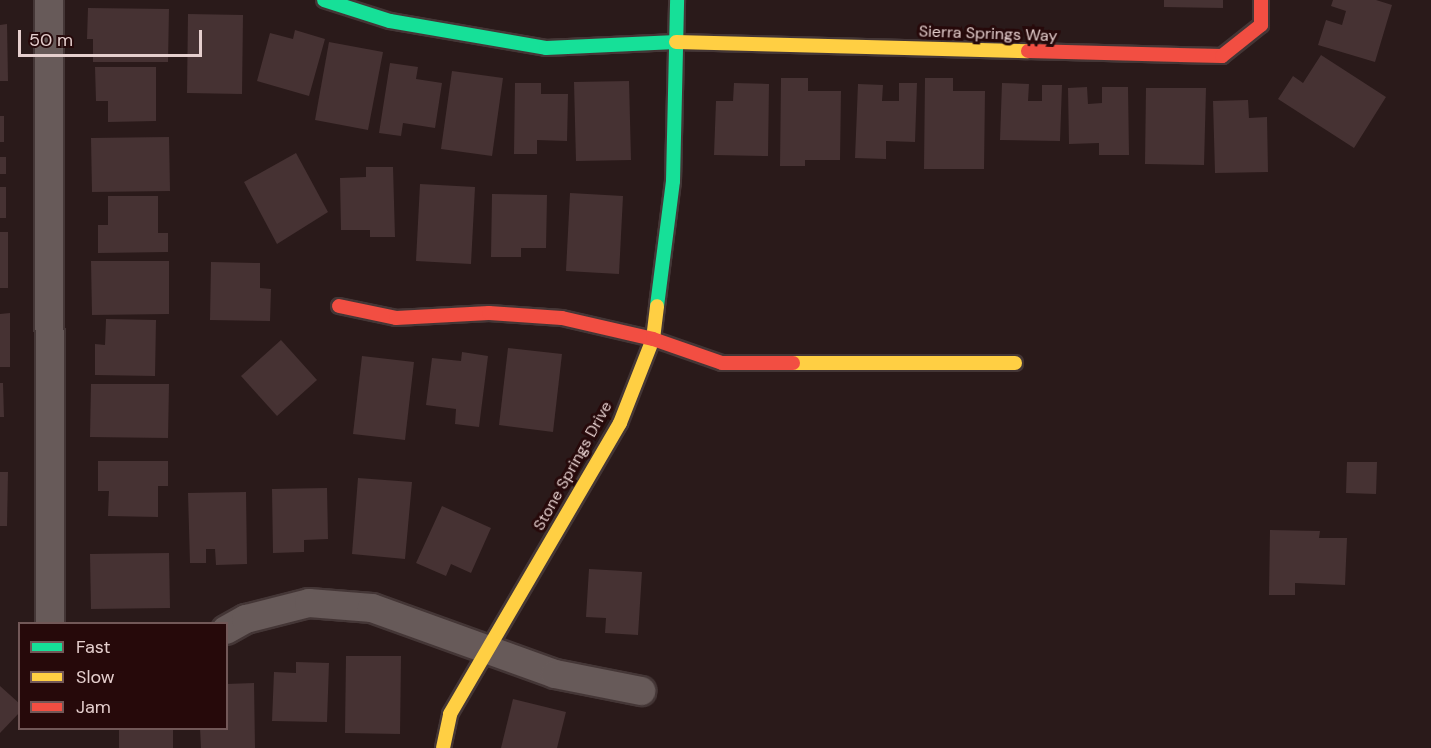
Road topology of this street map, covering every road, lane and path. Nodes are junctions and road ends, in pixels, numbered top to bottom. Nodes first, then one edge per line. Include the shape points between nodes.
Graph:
1 (49, 0) edge
2 (324, 0) edge
3 (677, 0) edge
4 (1261, 0) edge
5 (677, 42) junction
6 (339, 306) dead end
7 (653, 339) junction
8 (1015, 363) dead end
9 (50, 622) edge
10 (228, 629) edge
11 (487, 648) junction
12 (641, 690) dead end
13 (443, 748) edge

1 - 9 street
2 - 5 street via 390,21 546,48
3 - 5 street, Stone Springs Drive
4 - 5 street, Sierra Springs Way via 1261,25 1222,56
5 - 7 street, Stone Springs Drive via 674,181
6 - 7 street via 396,318 489,313 562,318
7 - 8 street via 722,363
7 - 11 street, Stone Springs Drive via 620,423
10 - 11 street via 246,619 309,603 372,608
11 - 12 street via 555,674
11 - 13 street, Stone Springs Drive via 450,714

